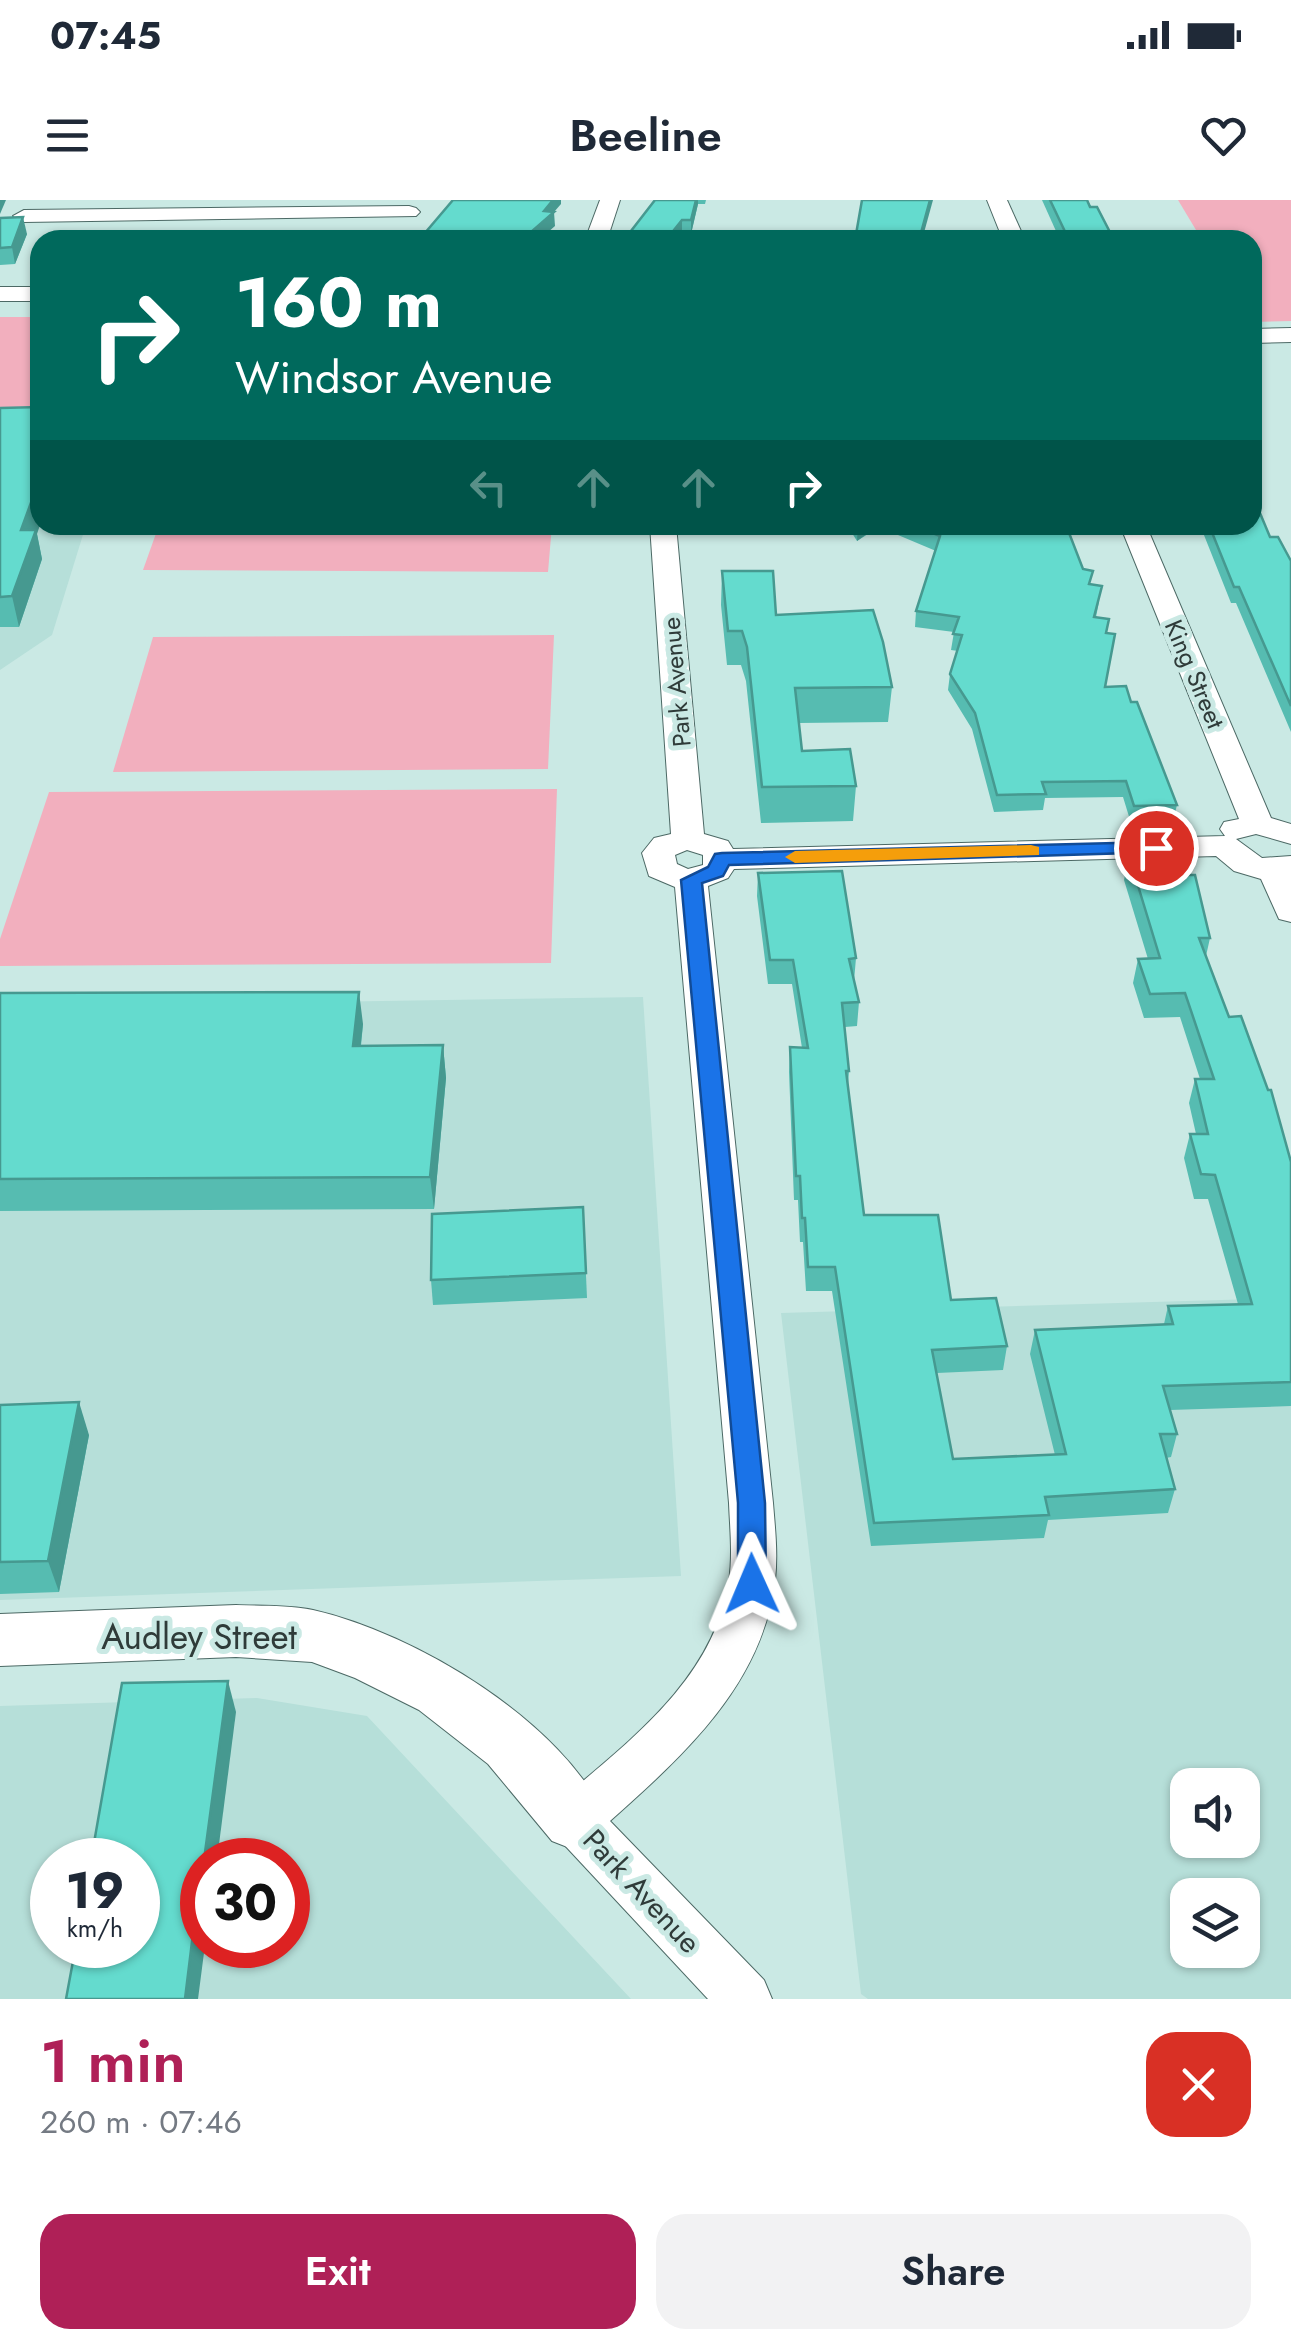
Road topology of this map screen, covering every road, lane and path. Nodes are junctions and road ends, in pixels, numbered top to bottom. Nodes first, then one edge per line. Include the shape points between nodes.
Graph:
1 (610, 200) edge
2 (997, 200) edge
3 (317, 212) junction
4 (408, 212) dead end
5 (24, 216) edge
6 (312, 230) edge
7 (600, 230) edge
8 (1010, 230) edge
9 (0, 294) edge
10 (30, 294) edge
11 (1291, 335) edge
12 (1262, 336) edge
13 (663, 535) edge
14 (1137, 535) edge
15 (1257, 824) junction
16 (1291, 834) edge
17 (1226, 846) junction
18 (701, 859) junction
19 (1282, 868) edge
20 (1291, 911) edge
21 (0, 1640) edge
22 (575, 1820) junction
23 (744, 1999) edge

1 - 7 street
2 - 8 street
3 - 4 street
3 - 5 street
3 - 6 street
9 - 10 street
11 - 12 street
13 - 18 street, Park Avenue
14 - 15 street, King Street
15 - 16 street
15 - 17 street via 1229,832
17 - 18 street
17 - 19 street via 1244,864
18 - 22 street, Park Avenue via 752,1584 721,1674 675,1732
19 - 20 street
21 - 22 street, Audley Street via 236,1631 312,1636 441,1692 510,1744
22 - 23 street, Park Avenue

